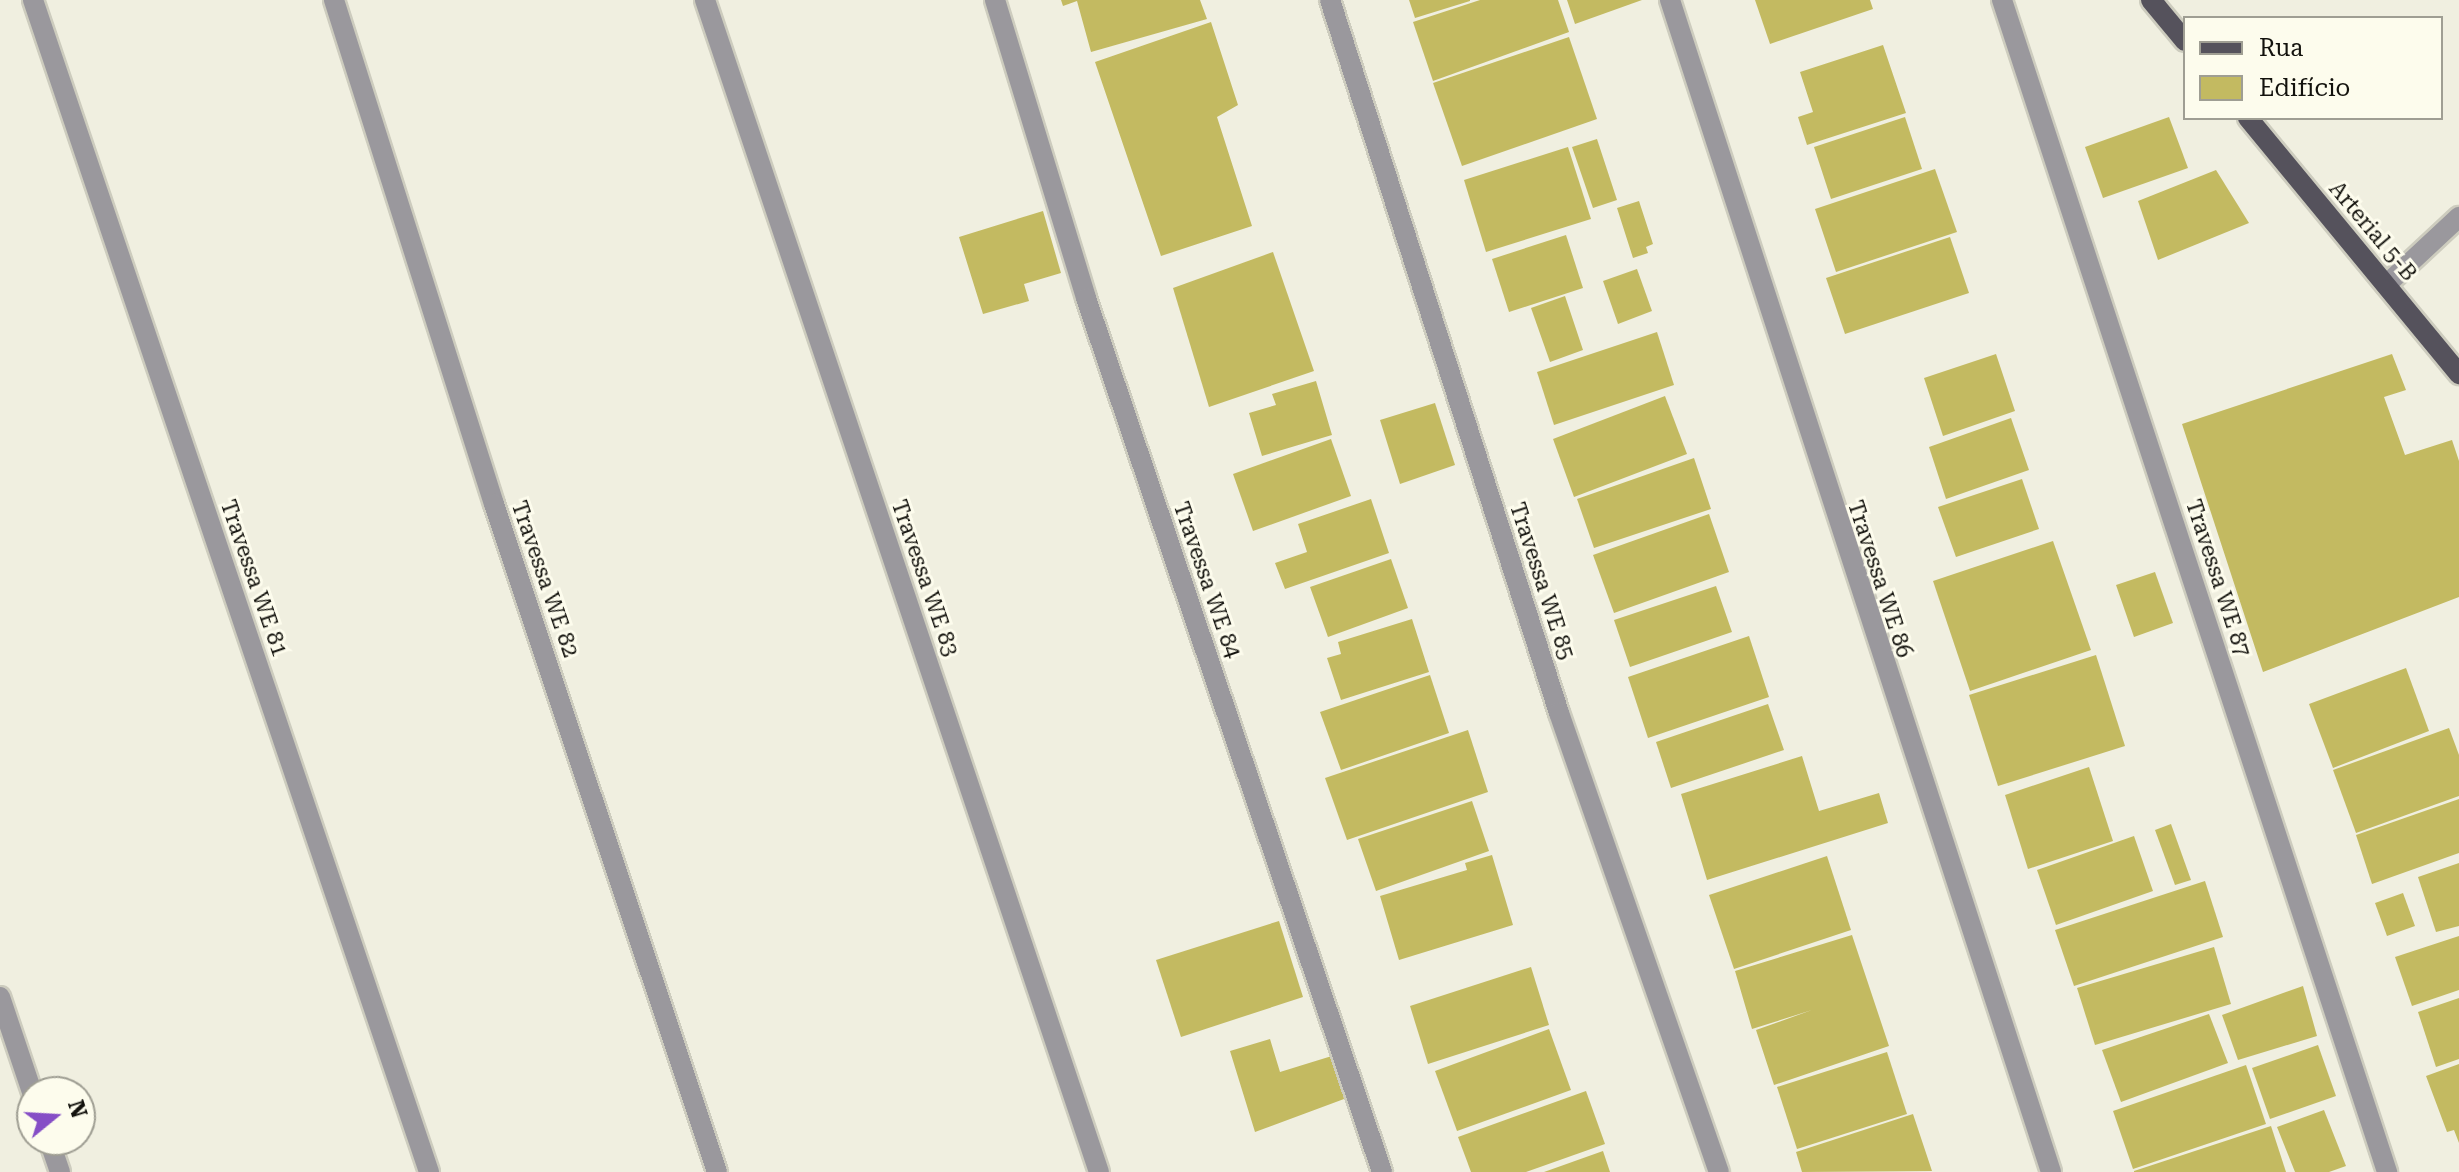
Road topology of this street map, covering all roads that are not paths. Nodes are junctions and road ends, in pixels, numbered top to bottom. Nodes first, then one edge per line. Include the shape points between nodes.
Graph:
1 (33, 0) edge
2 (334, 0) edge
3 (705, 0) edge
4 (995, 0) edge
5 (1330, 0) edge
6 (1670, 0) edge
7 (2002, 0) edge
8 (2151, 0) edge
9 (2183, 39) edge
10 (2250, 120) edge
11 (2459, 217) edge
12 (2386, 285) junction
13 (2459, 374) edge
14 (0, 997) edge
15 (27, 1076) edge
16 (429, 1172) edge
17 (717, 1172) edge
18 (1099, 1172) edge
19 (1382, 1172) edge
20 (1719, 1172) edge
21 (2051, 1172) edge
22 (2387, 1172) edge

1 - 16 street, Travessa WE 81
2 - 17 street, Travessa WE 82 via 494,504
3 - 18 street, Travessa WE 83
4 - 19 street, Travessa WE 84 via 1086,298
5 - 20 street, Travessa WE 85 via 1559,713
6 - 21 street, Travessa WE 86
7 - 22 street, Travessa WE 87
8 - 9 main road
10 - 12 main road, Arterial 5-B
11 - 12 street
12 - 13 main road, Arterial 5-B
14 - 15 street

